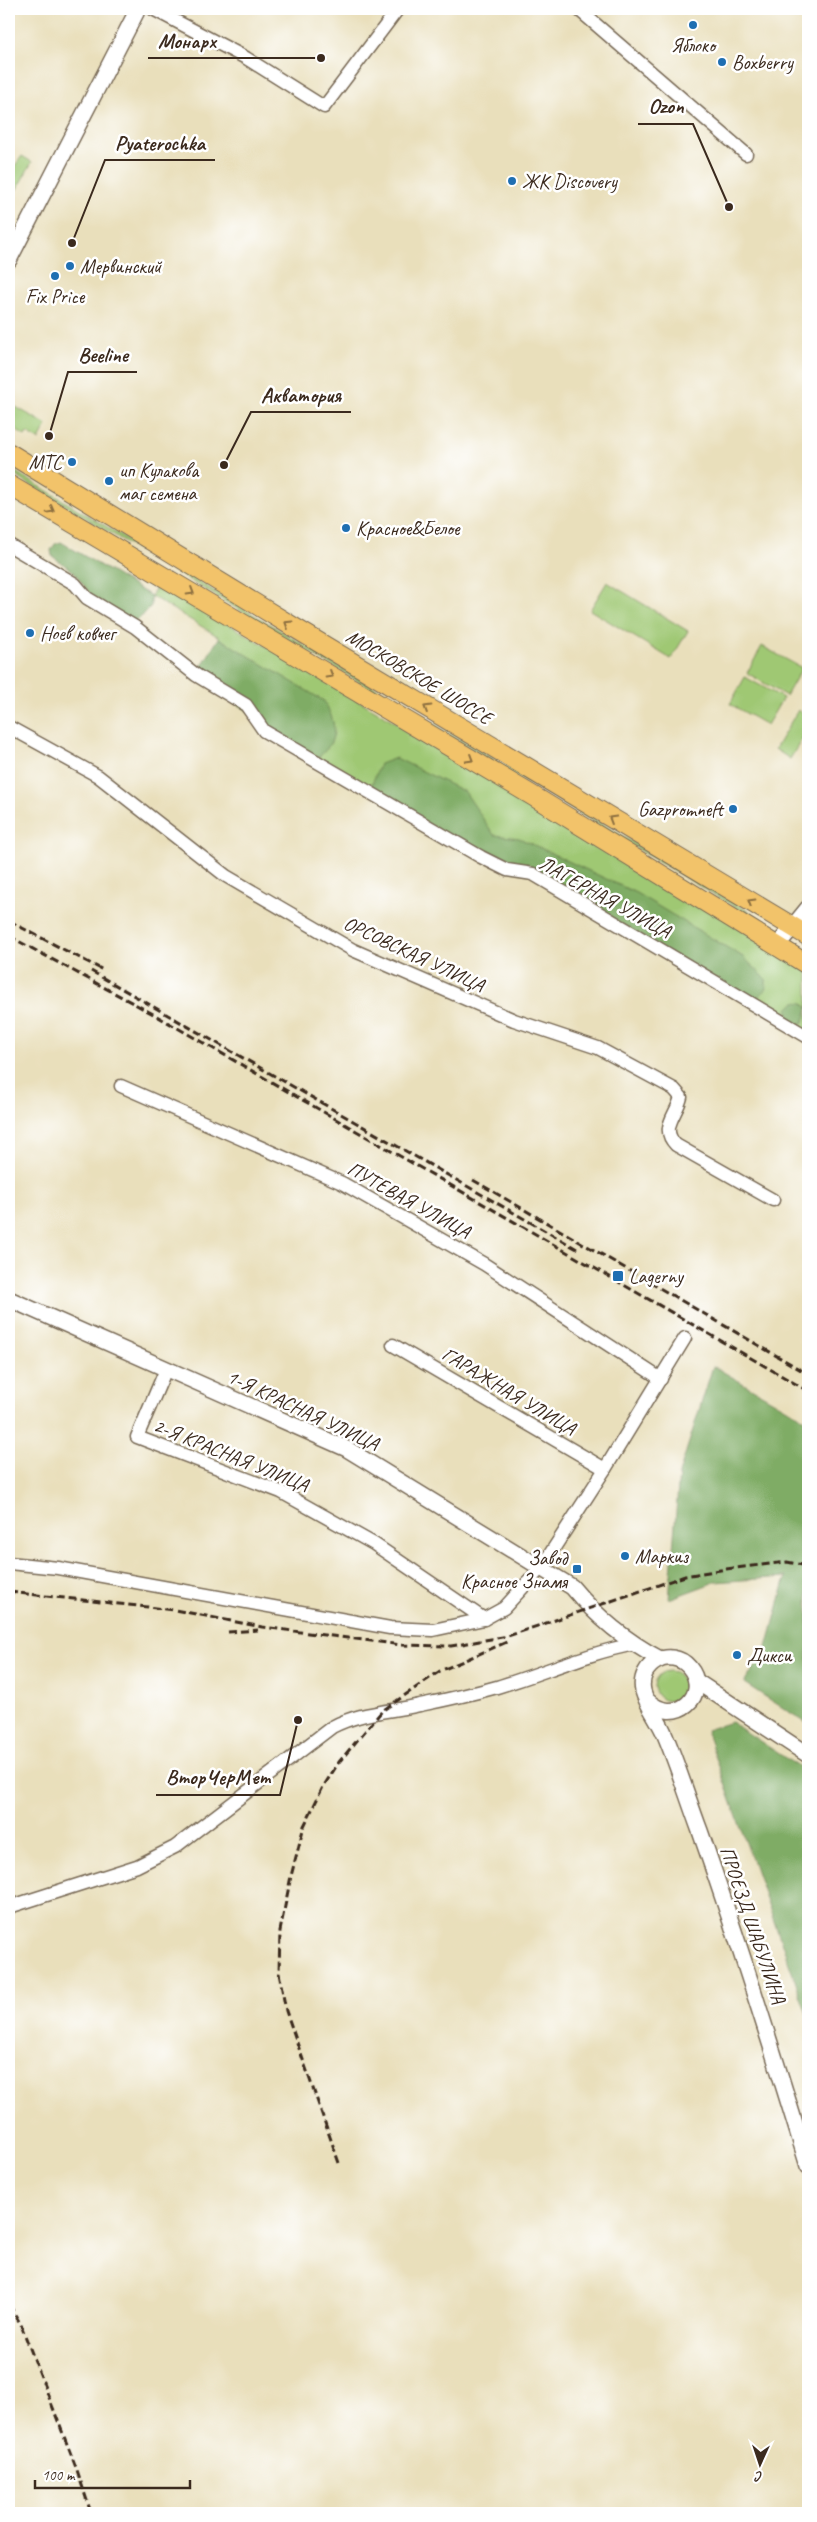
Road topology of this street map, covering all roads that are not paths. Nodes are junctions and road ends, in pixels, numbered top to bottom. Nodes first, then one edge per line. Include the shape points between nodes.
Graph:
1 (138, 9) edge
2 (153, 9) edge
3 (398, 9) edge
4 (578, 9) edge
5 (746, 154) dead end
6 (9, 260) edge
7 (9, 453) edge
8 (9, 485) edge
9 (9, 545) edge
10 (9, 727) edge
11 (808, 908) edge
12 (801, 931) edge
13 (777, 946) junction
14 (808, 965) edge
15 (808, 1037) edge
16 (121, 1086) dead end
17 (773, 1200) dead end
18 (9, 1299) edge
19 (685, 1338) dead end
20 (394, 1345) dead end
21 (166, 1368) junction
22 (661, 1379) junction
23 (605, 1469) junction
24 (9, 1563) edge
25 (541, 1568) junction
26 (484, 1619) junction
27 (635, 1644) junction
28 (660, 1659) junction
29 (644, 1675) junction
30 (696, 1681) junction
31 (719, 1696) junction
32 (693, 1698) junction
33 (647, 1700) junction
34 (671, 1712) junction
35 (665, 1734) junction
36 (808, 1755) edge
37 (9, 1907) edge
38 (808, 2166) edge

1 - 6 street
2 - 3 street via 246,58 324,107
4 - 5 street
12 -> 7 main road, МОСКОВСКОЕ ШОССЕ via 304,634
8 -> 13 main road via 533,796
9 - 15 street, ЛАГЕРНАЯ УЛИЦА via 75,584 87,598 135,627 196,675 246,705 264,731 481,857 507,870 533,874
10 - 17 street, ОРСОВСКАЯ УЛИЦА via 98,776 226,876 353,950 514,1020 598,1048 674,1089 681,1097 668,1124 671,1140
11 - 12 street
12 - 13 street
13 - 14 main road
16 - 22 street, ПУТЕВАЯ УЛИЦА via 342,1183 484,1264
18 - 21 street, 1-Я КРАСНАЯ УЛИЦА
19 - 22 street
20 - 23 street, ГАРАЖНАЯ УЛИЦА
21 - 25 street, 1-Я КРАСНАЯ УЛИЦА via 348,1449
21 - 26 street, 2-Я КРАСНАЯ УЛИЦА via 137,1437 281,1492 374,1544
22 - 23 street
23 - 25 street
24 - 26 street via 58,1568 390,1628 433,1630
25 - 26 street via 504,1608
25 - 27 street, 1-Я КРАСНАЯ УЛИЦА via 572,1587 591,1609
27 - 28 street, 1-Я КРАСНАЯ УЛИЦА
27 - 29 street, ПРОЕЗД ШАБУЛИНА
27 - 37 street via 608,1649 498,1686 419,1706 348,1718 332,1726 175,1847 137,1866
28 - 29 street via 652,1662
28 - 30 street via 681,1660 688,1665
29 - 33 street, ПРОЕЗД ШАБУЛИНА
30 - 31 street
30 - 32 street
31 - 32 street
31 - 36 street
32 - 34 street via 687,1705
33 - 34 street via 662,1711
33 - 35 street, ПРОЕЗД ШАБУЛИНА
34 - 35 street via 662,1727
35 - 38 street, ПРОЕЗД ШАБУЛИНА via 724,1898

